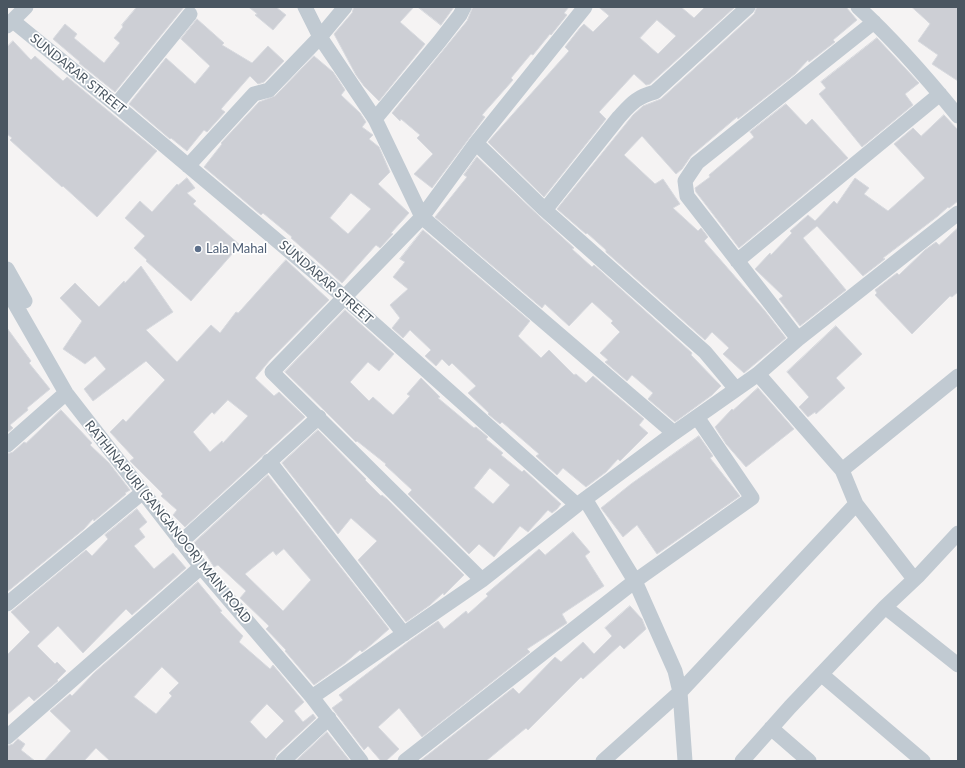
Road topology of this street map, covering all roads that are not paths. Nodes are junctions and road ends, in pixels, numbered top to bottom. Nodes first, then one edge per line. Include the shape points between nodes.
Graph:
1 (26, 7) edge
2 (305, 7) edge
3 (345, 7) edge
4 (464, 7) edge
5 (585, 7) edge
6 (748, 7) edge
7 (858, 7) edge
8 (190, 14) dead end
9 (874, 22) junction
10 (10, 24) edge
11 (320, 37) junction
12 (940, 94) junction
13 (116, 105) junction
14 (958, 116) edge
15 (375, 119) junction
16 (476, 143) junction
17 (188, 166) junction
18 (545, 210) junction
19 (958, 213) edge
20 (422, 217) junction
21 (737, 261) junction
22 (7, 269) edge
23 (7, 290) edge
24 (344, 297) junction
25 (7, 309) edge
26 (798, 339) junction
27 (758, 374) junction
28 (958, 376) edge
29 (736, 389) junction
30 (66, 393) junction
31 (697, 417) junction
32 (319, 418) junction
33 (674, 434) junction
34 (7, 445) edge
35 (270, 461) junction
36 (842, 470) junction
37 (143, 492) junction
38 (581, 502) junction
39 (856, 504) junction
40 (958, 533) edge
41 (181, 542) junction
42 (201, 567) junction
43 (914, 579) junction
44 (482, 580) junction
45 (635, 581) junction
46 (7, 604) edge
47 (885, 607) junction
48 (404, 634) junction
49 (958, 665) edge
50 (821, 674) junction
51 (680, 692) junction
52 (312, 697) junction
53 (328, 718) junction
54 (771, 728) junction
55 (7, 737) edge
56 (283, 761) edge
57 (361, 761) edge
58 (405, 761) edge
59 (603, 761) edge
60 (685, 761) edge
61 (742, 761) edge
62 (809, 761) edge
63 (923, 761) edge

1 - 10 street
2 - 11 street
3 - 11 street
4 - 15 street via 460,16
5 - 16 street
6 - 18 street via 655,92 642,96 628,106
7 - 9 street
8 - 13 street
9 - 12 street
9 - 21 street via 698,163 685,181 687,196
10 - 13 street, SUNDARAR STREET
11 - 15 street
11 - 17 street via 269,90 254,94
12 - 14 street
12 - 21 street
13 - 17 street, SUNDARAR STREET
15 - 20 street
16 - 18 street
16 - 20 street
17 - 24 street, SUNDARAR STREET
18 - 29 street via 705,352
19 - 26 street
20 - 24 street
20 - 33 street
21 - 26 street
22 - 30 street via 69,380
23 - 30 street, RATHINAPURI (SANGANOOR) MAIN ROAD
24 - 32 street via 272,372
24 - 38 street, SUNDARAR STREET
25 - 30 street via 49,384
26 - 27 street
27 - 29 street
27 - 36 street
28 - 36 street
29 - 31 street
30 - 34 street
30 - 37 street, RATHINAPURI (SANGANOOR) MAIN ROAD
31 - 33 street
31 - 45 street via 752,498
32 - 35 street
32 - 44 street
33 - 38 street
35 - 41 street
35 - 48 street
36 - 39 street
37 - 41 street, RATHINAPURI (SANGANOOR) MAIN ROAD
37 - 46 street
38 - 44 street
38 - 45 street, SUNDARAR STREET
39 - 43 street
39 - 51 street
40 - 43 street
41 - 42 street, RATHINAPURI (SANGANOOR) MAIN ROAD
42 - 52 street, RATHINAPURI (SANGANOOR) MAIN ROAD
42 - 55 street
43 - 47 street
44 - 48 street
45 - 51 street, SUNDARAR STREET via 675,671
45 - 58 street
47 - 49 street
47 - 50 street
48 - 52 street
50 - 54 street
50 - 63 street
51 - 59 street
51 - 60 street, SUNDARAR STREET
52 - 53 street, RATHINAPURI (SANGANOOR) MAIN ROAD
53 - 56 street
53 - 57 street, RATHINAPURI (SANGANOOR) MAIN ROAD
54 - 61 street
54 - 62 street

